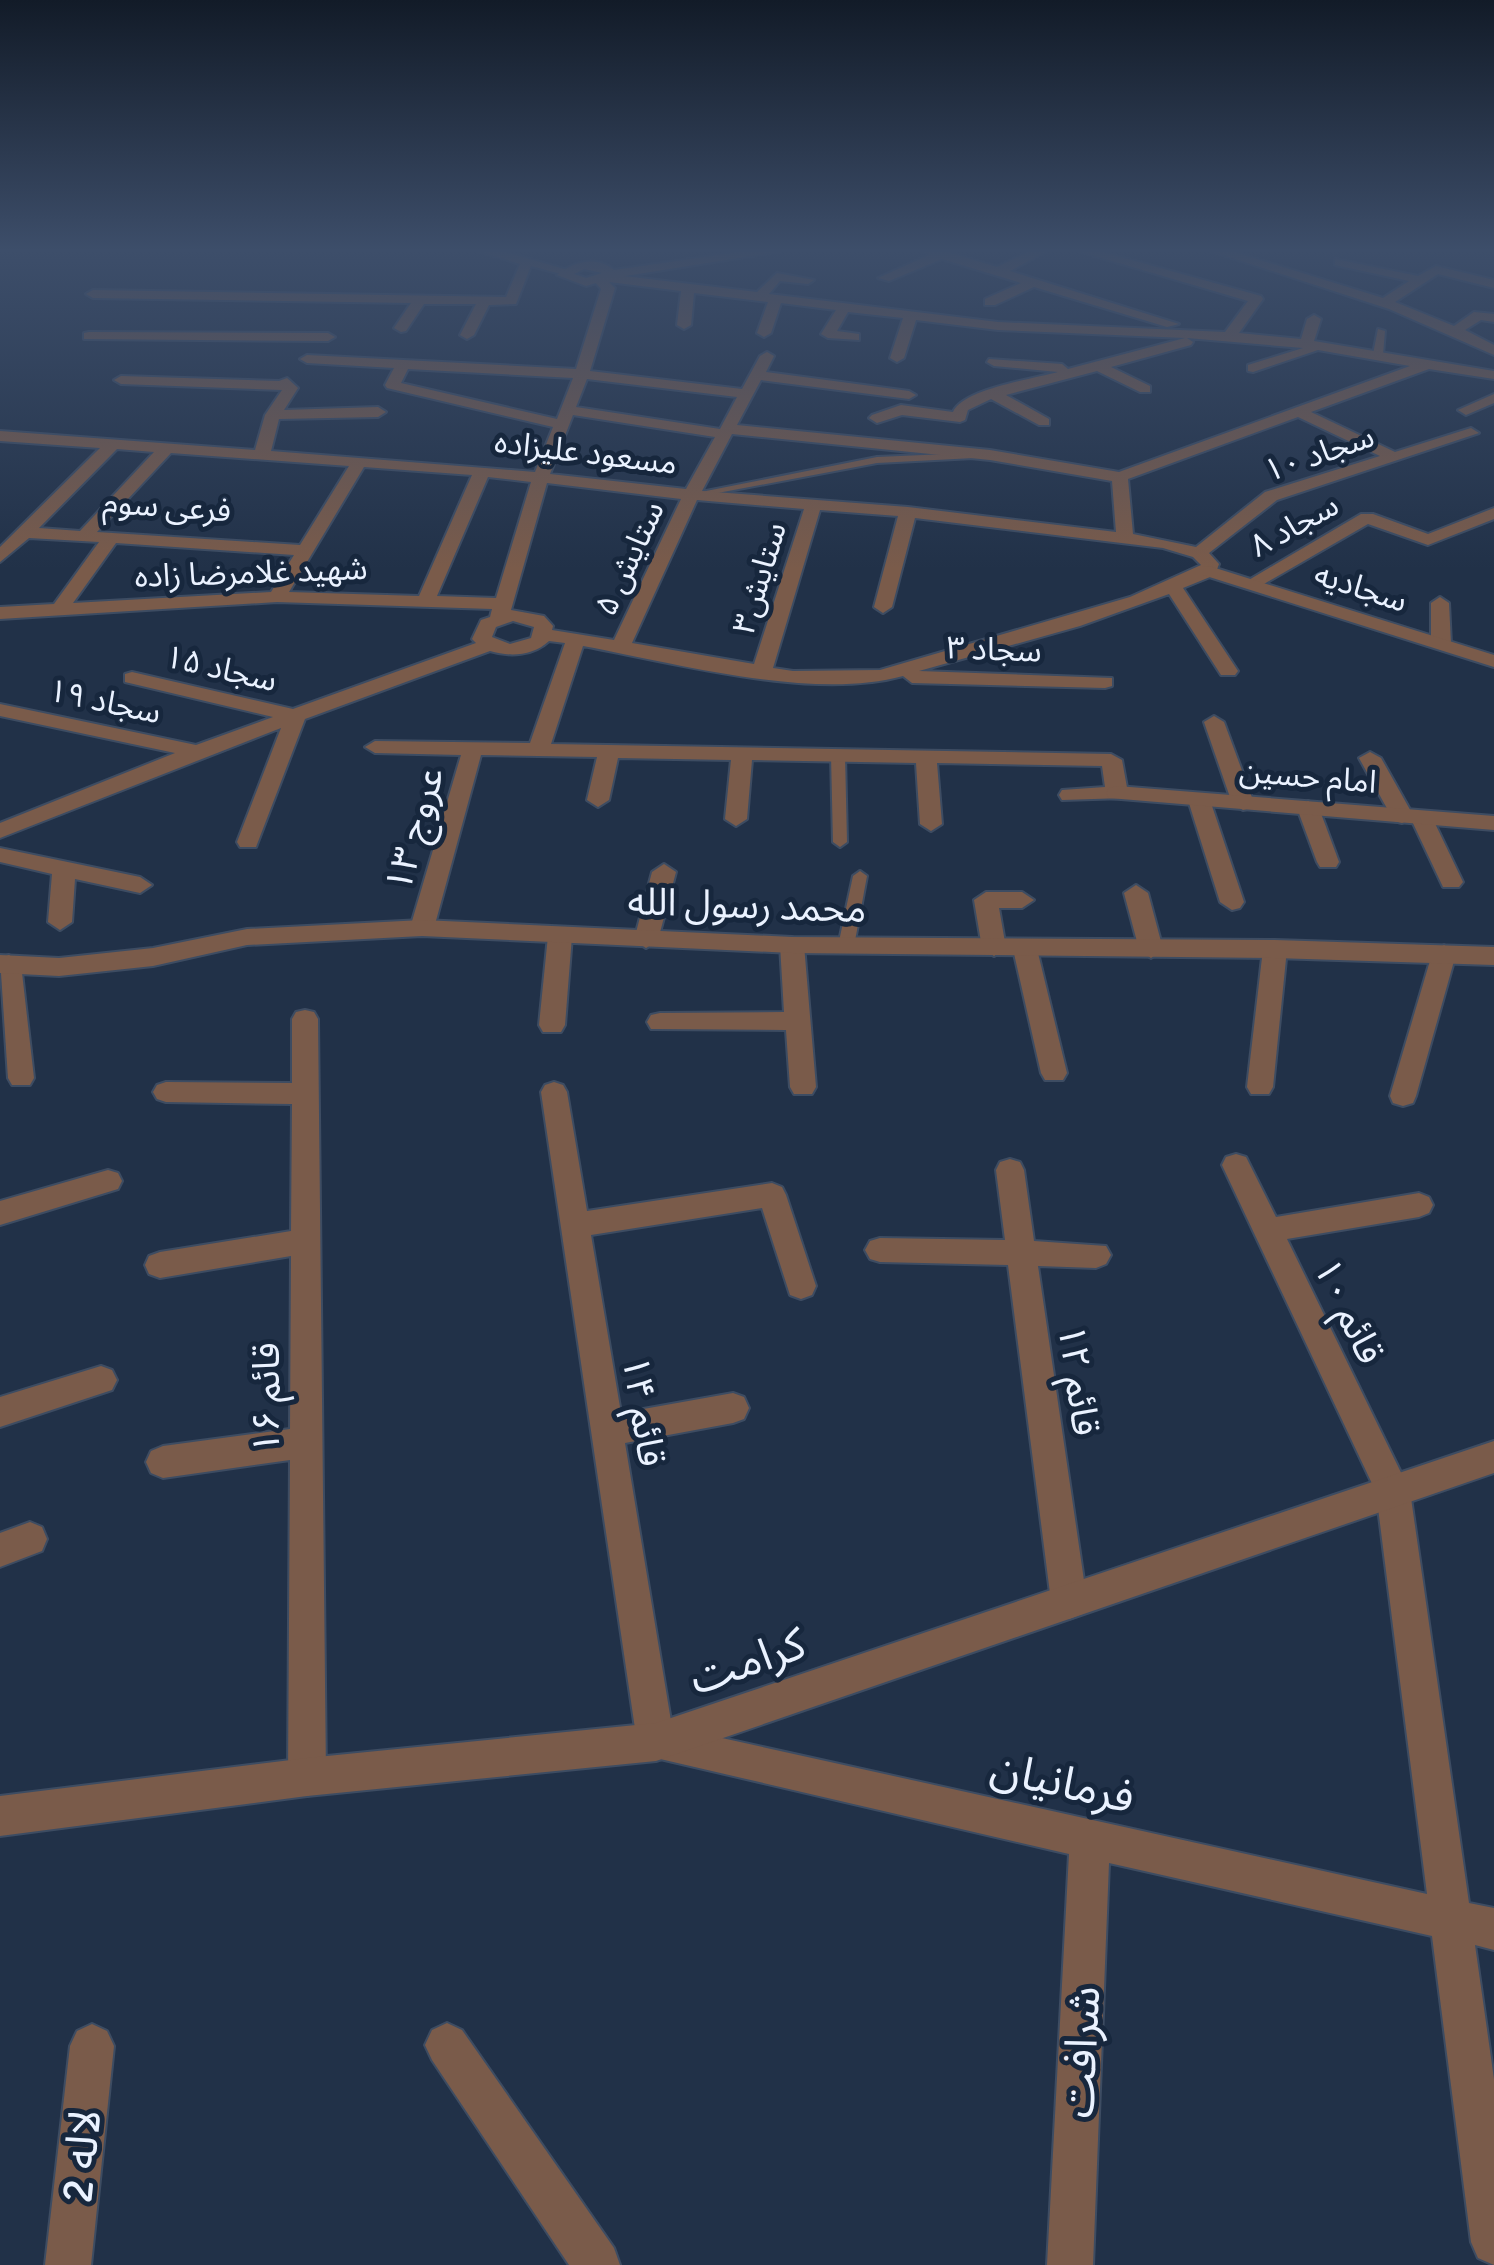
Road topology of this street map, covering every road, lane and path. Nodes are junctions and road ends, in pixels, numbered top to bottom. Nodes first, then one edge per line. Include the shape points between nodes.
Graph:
1 (767, 356) dead end
2 (309, 357) edge
3 (587, 357) edge
4 (1133, 357) edge
5 (1283, 357) edge
6 (1393, 357) edge
7 (307, 359) junction
8 (994, 362) dead end
9 (404, 363) junction
10 (1429, 363) junction
11 (1092, 368) junction
12 (1253, 368) dead end
13 (582, 374) junction
14 (756, 375) junction
15 (1494, 375) edge
16 (121, 380) dead end
17 (283, 386) junction
18 (1145, 389) dead end
19 (746, 394) junction
20 (992, 394) junction
21 (1494, 398) edge
22 (905, 403) junction
23 (1466, 410) dead end
24 (378, 412) dead end
25 (1299, 412) junction
26 (273, 415) junction
27 (564, 417) junction
28 (877, 418) dead end
29 (1044, 422) dead end
30 (726, 431) junction
31 (1471, 433) dead end
32 (0, 436) edge
33 (113, 444) junction
34 (166, 448) junction
35 (262, 454) junction
36 (990, 456) junction
37 (1396, 458) junction
38 (360, 461) junction
39 (482, 470) junction
40 (1120, 478) junction
41 (540, 479) junction
42 (691, 495) junction
43 (814, 503) junction
44 (908, 512) junction
45 (1494, 514) edge
46 (0, 525) edge
47 (26, 529) junction
48 (84, 536) junction
49 (111, 538) junction
50 (1124, 538) junction
51 (304, 551) junction
52 (0, 557) edge
53 (1204, 562) junction
54 (1251, 584) junction
55 (1172, 586) junction
56 (276, 597) junction
57 (427, 600) junction
58 (1440, 602) dead end
59 (883, 607) dead end
60 (60, 610) junction
61 (501, 611) junction
62 (0, 613) edge
63 (544, 634) junction
64 (576, 638) junction
65 (1441, 644) junction
66 (489, 645) junction
67 (621, 646) junction
68 (1494, 661) edge
69 (762, 671) junction
70 (1228, 671) dead end
71 (881, 676) junction
72 (132, 678) dead end
73 (1106, 682) dead end
74 (0, 710) edge
75 (296, 716) junction
76 (1214, 722) dead end
77 (375, 747) dead end
78 (474, 748) junction
79 (538, 750) junction
80 (198, 751) junction
81 (609, 751) junction
82 (742, 754) junction
83 (838, 755) junction
84 (926, 757) junction
85 (1370, 758) dead end
86 (1070, 794) dead end
87 (1117, 794) junction
88 (598, 800) dead end
89 (1198, 800) junction
90 (1243, 804) junction
91 (1308, 808) junction
92 (1412, 817) junction
93 (736, 819) dead end
94 (1494, 823) edge
95 (931, 824) dead end
96 (0, 831) edge
97 (248, 842) dead end
98 (840, 842) dead end
99 (0, 855) edge
100 (1328, 862) dead end
101 (64, 868) junction
102 (664, 872) dead end
103 (860, 876) dead end
104 (1451, 882) dead end
105 (140, 885) dead end
106 (1136, 892) dead end
107 (1022, 900) dead end
108 (1232, 902) dead end
109 (60, 922) dead end
110 (422, 928) junction
111 (560, 936) junction
112 (646, 940) junction
113 (792, 946) junction
114 (846, 946) junction
115 (994, 948) junction
116 (1025, 948) junction
117 (1151, 948) junction
118 (1276, 949) junction
119 (1444, 954) junction
120 (1494, 956) edge
121 (5, 964) edge
122 (305, 1019) dead end
123 (798, 1021) junction
124 (660, 1022) dead end
125 (552, 1025) dead end
126 (1054, 1073) dead end
127 (21, 1078) dead end
128 (802, 1087) dead end
129 (1260, 1087) dead end
130 (166, 1092) dead end
131 (554, 1092) dead end
132 (305, 1094) junction
133 (1403, 1096) dead end
134 (1236, 1165) dead end
135 (1010, 1170) dead end
136 (108, 1180) dead end
137 (1418, 1205) dead end
138 (0, 1213) edge
139 (575, 1226) junction
140 (1265, 1230) junction
141 (306, 1241) junction
142 (880, 1250) dead end
143 (1021, 1251) junction
144 (1096, 1255) dead end
145 (160, 1265) dead end
146 (800, 1286) dead end
147 (101, 1380) dead end
148 (733, 1408) dead end
149 (0, 1412) edge
150 (607, 1431) junction
151 (306, 1442) junction
152 (1494, 1457) edge
153 (164, 1462) dead end
154 (1392, 1491) junction
155 (1069, 1601) junction
156 (656, 1742) junction
157 (307, 1777) junction
158 (0, 1816) edge
159 (1090, 1839) junction
160 (1448, 1918) junction
161 (1494, 1929) edge
162 (447, 2045) dead end
163 (92, 2046) dead end
164 (1494, 2242) edge
165 (68, 2265) edge
166 (597, 2265) edge
167 (1070, 2265) edge

1 - 14 street, ستایش ۵
2 - 7 street
3 - 13 street
4 - 11 street
5 - 12 street
6 - 10 street
7 - 9 street
7 - 17 street
8 - 11 street
9 - 13 street
9 - 27 street via 392,385
10 - 15 street
10 - 25 street
11 - 18 street
11 - 20 street
13 - 19 street
13 - 27 street
14 - 19 street, ستایش ۵
14 - 22 street
16 - 17 street
17 - 26 street via 291,388
19 - 30 street, ستایش ۵
20 - 22 street via 962,408 960,417 934,421
20 - 29 street
21 - 23 street
22 - 28 street
24 - 26 street
25 - 37 street
25 - 40 street
26 - 35 street
27 - 30 street
27 - 41 street
30 - 36 street
30 - 42 street, ستایش ۵
31 - 37 street, سجاد ۱۰
32 - 33 street, مسعود علیزاده
33 - 34 street, مسعود علیزاده
33 - 47 street
34 - 35 street, مسعود علیزاده
34 - 48 street
35 - 38 street, مسعود علیزاده
36 - 40 street
36 - 42 lane via 877,460
37 - 53 street, سجاد ۱۰ via 1272,496
38 - 39 street, مسعود علیزاده
38 - 51 street
39 - 41 street, مسعود علیزاده
39 - 57 street
40 - 50 street
41 - 42 street, مسعود علیزاده
41 - 61 street
42 - 43 street, مسعود علیزاده
42 - 67 street, ستایش ۵
43 - 44 street, مسعود علیزاده
43 - 69 street, ستایش۳
44 - 50 street, مسعود علیزاده
44 - 59 street
45 - 54 street, سجاد ۸ via 1428,540 1367,518
46 - 47 street, فرعی سوم
47 - 48 street, فرعی سوم
47 - 52 street
48 - 49 street, فرعی سوم
49 - 51 street, فرعی سوم
49 - 60 street
50 - 53 street, مسعود علیزاده via 1164,543
51 - 56 street
53 - 54 street, سجادیه
53 - 55 street, سجاد ۱۰
54 - 65 street, سجادیه
55 - 70 street
55 - 71 street, سجاد ۱۰
56 - 57 street, شهید غلامرضا زاده
56 - 60 street, شهید غلامرضا زاده
57 - 61 street, شهید غلامرضا زاده
58 - 65 street
60 - 62 street, شهید غلامرضا زاده
61 - 63 street, شهید غلامرضا زاده via 537,620
61 - 66 street via 482,631
63 - 64 street
63 - 66 street via 528,647
64 - 67 street
64 - 79 street
65 - 68 street, سجادیه
66 - 75 street
67 - 69 street
69 - 71 street
71 - 73 street, سجاد ۳
72 - 75 street, سجاد ۱۵
74 - 80 street, سجاد ۱۹
75 - 80 street
75 - 97 street
76 - 90 street
77 - 78 street
78 - 79 street
78 - 110 street, عروج ۱۳
79 - 81 street
80 - 96 street
81 - 82 street
81 - 88 street
82 - 83 street
82 - 93 street
83 - 84 street
83 - 98 lane
84 - 87 street via 1111,760
84 - 95 street
85 - 92 street
86 - 87 street, امام حسین
87 - 89 street, امام حسین
89 - 90 street, امام حسین
89 - 108 street
90 - 91 street, امام حسین
91 - 92 street, امام حسین
91 - 100 street
92 - 94 street, امام حسین
92 - 104 street
99 - 101 street
101 - 105 street
101 - 109 street
102 - 112 street
103 - 114 lane
106 - 117 street
107 - 115 street via 986,900
110 - 111 street, محمد رسول الله
110 - 121 street, محمد رسول الله via 247,936 59,968
111 - 112 street, محمد رسول الله
111 - 125 street
112 - 113 street, محمد رسول الله
113 - 114 street, محمد رسول الله
113 - 123 street
114 - 115 street, محمد رسول الله
115 - 116 street, محمد رسول الله
116 - 117 street, محمد رسول الله
116 - 126 street
117 - 118 street, محمد رسول الله
118 - 119 street, محمد رسول الله
118 - 129 street
119 - 120 street, محمد رسول الله
119 - 133 street
121 - 127 street
122 - 132 street, قائم ۱۶
123 - 124 street
123 - 128 street
130 - 132 street
131 - 139 street, قائم ۱۴
132 - 141 street, قائم ۱۶
134 - 140 street, قائم ۱۰
135 - 143 street, قائم ۱۲
136 - 138 street
137 - 140 street
139 - 146 street via 772,1195
139 - 150 street, قائم ۱۴
140 - 154 street, قائم ۱۰
141 - 145 street
141 - 151 street, قائم ۱۶
142 - 143 street
143 - 144 street
143 - 155 street, قائم ۱۲
147 - 149 street
148 - 150 street
150 - 156 street, قائم ۱۴
151 - 153 street
151 - 157 street, قائم ۱۶
152 - 154 street, کرامت
154 - 155 street, کرامت
154 - 160 street
155 - 156 street, کرامت
156 - 157 street, کرامت
156 - 159 street, فرمانیان
157 - 158 street, کرامت
159 - 160 street, فرمانیان
159 - 167 street, شرافت
160 - 161 street, فرمانیان
160 - 164 street
162 - 166 street
163 - 165 street, لاله 2

